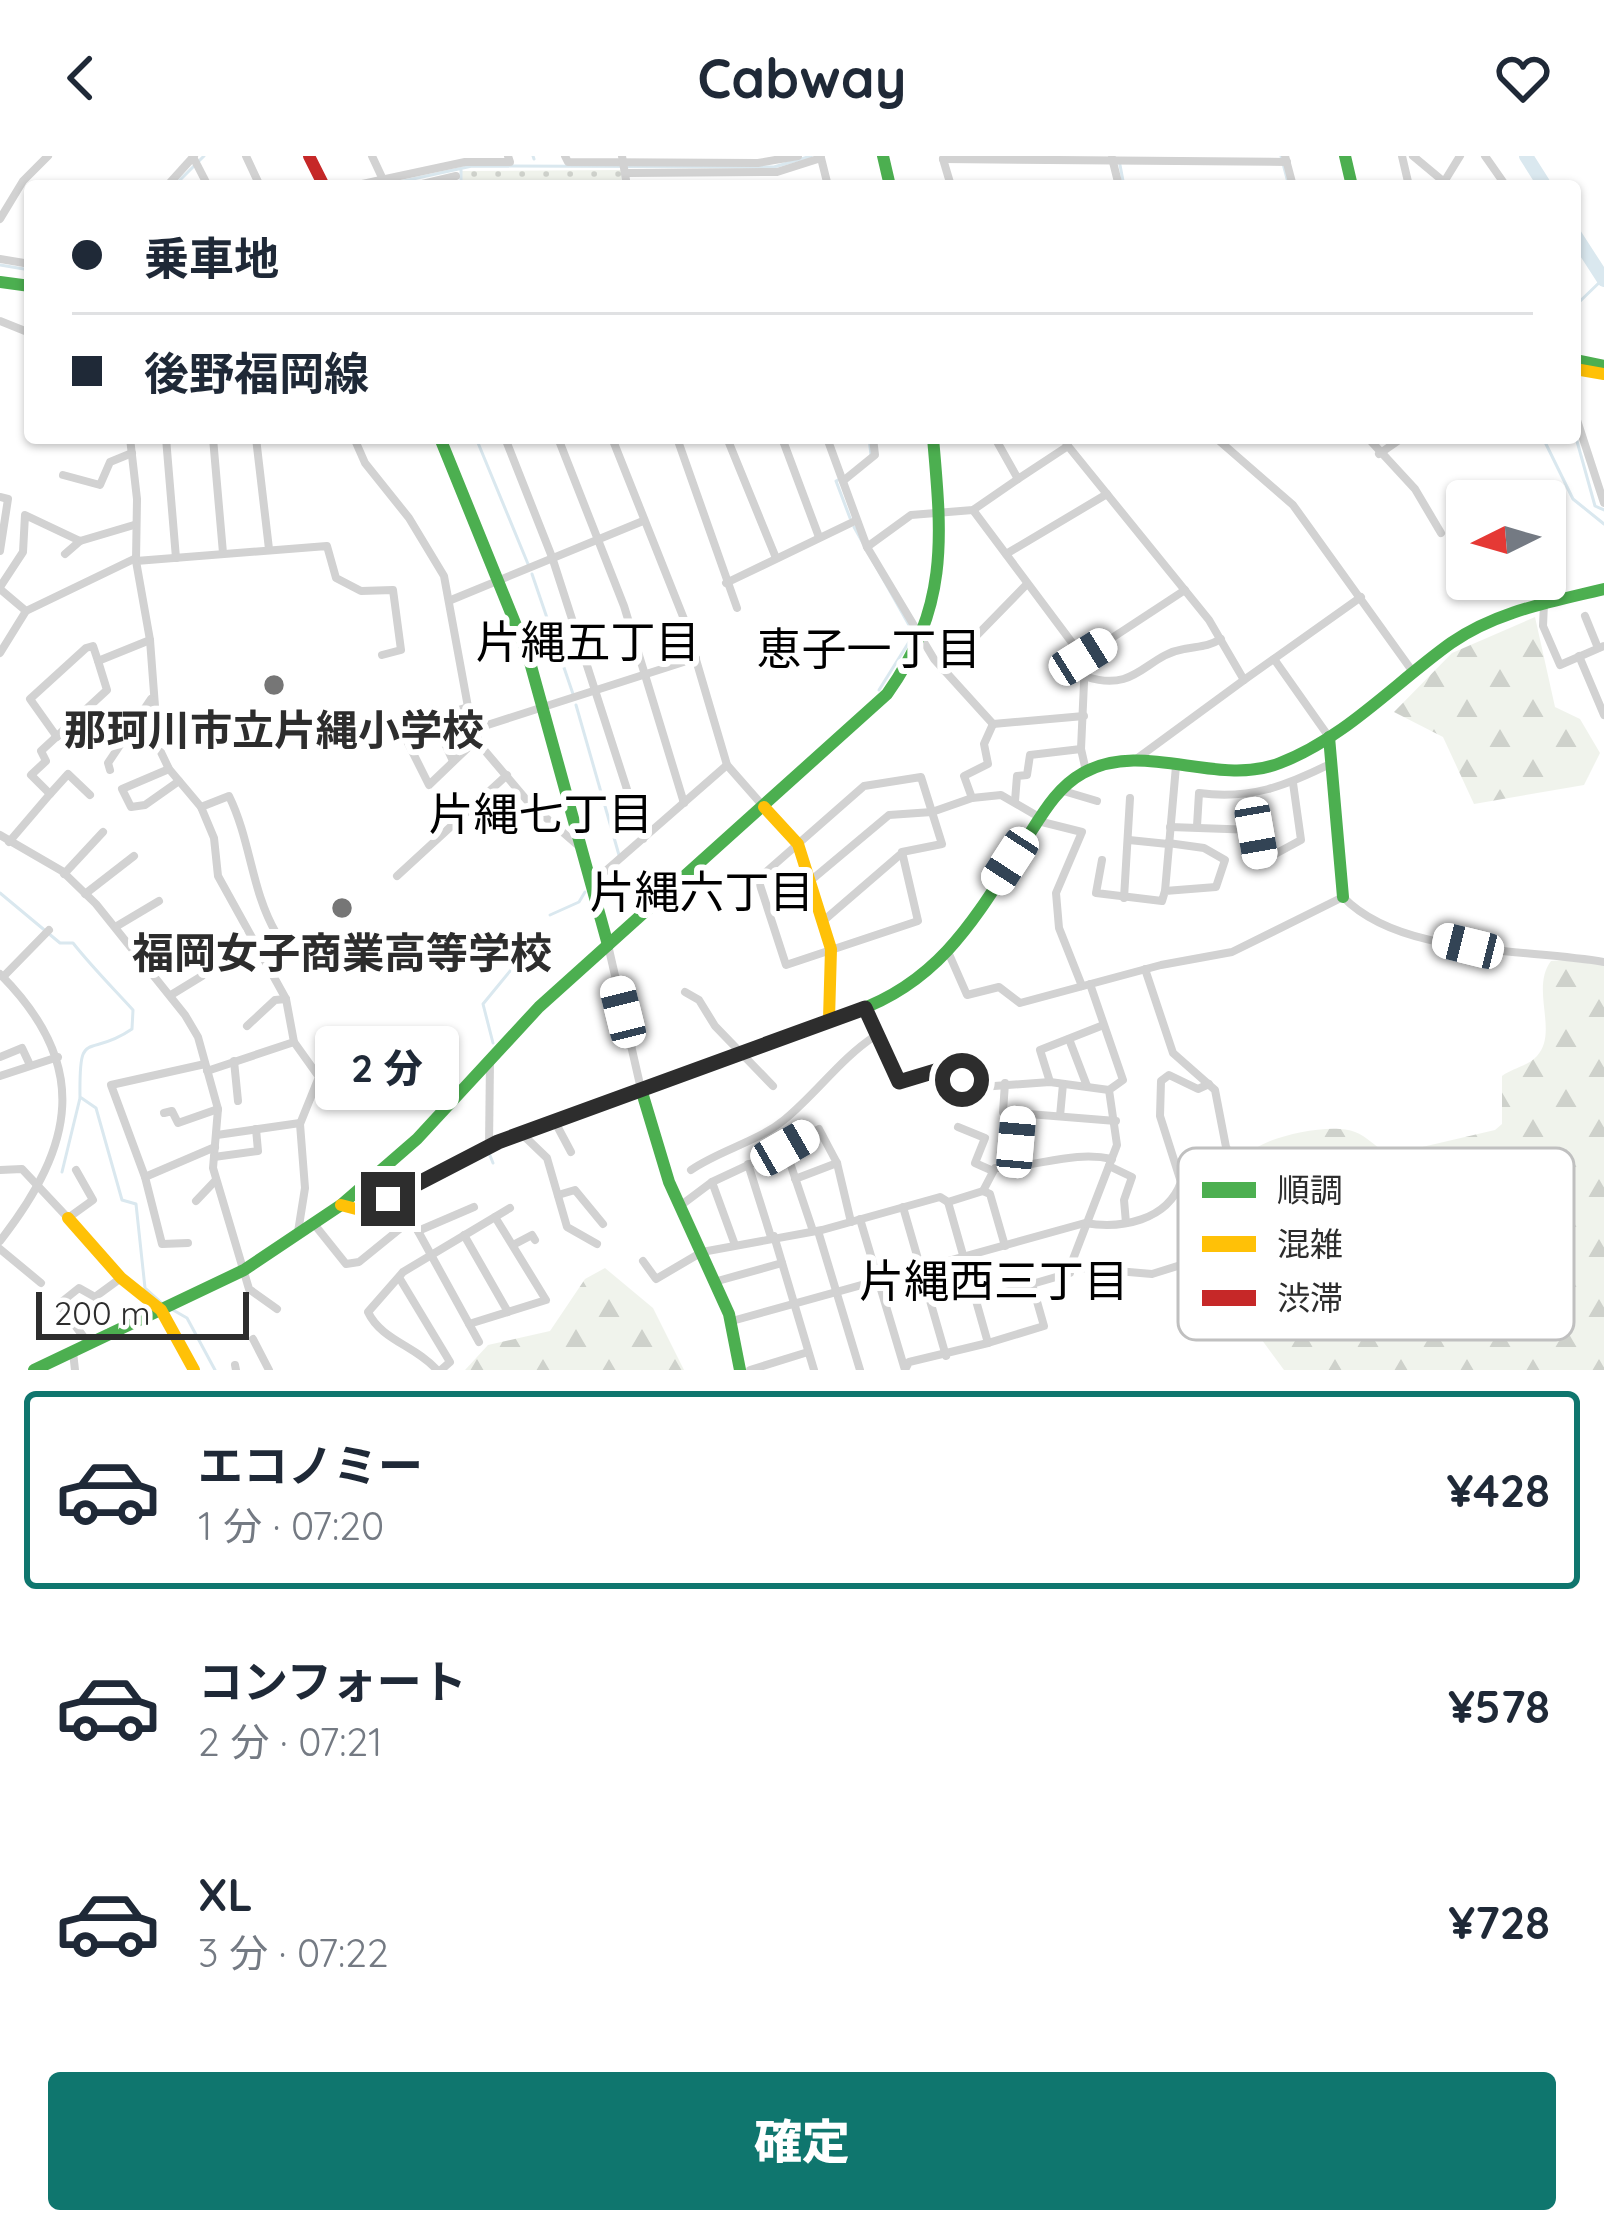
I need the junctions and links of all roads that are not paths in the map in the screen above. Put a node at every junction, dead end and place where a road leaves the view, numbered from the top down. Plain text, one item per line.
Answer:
1 (48, 156) edge
2 (508, 156) edge
3 (565, 156) edge
4 (798, 156) edge
5 (1413, 156) edge
6 (194, 157) edge
7 (821, 157) edge
8 (943, 158) edge
9 (1112, 158) edge
10 (1161, 158) edge
11 (679, 159) edge
12 (771, 159) edge
13 (1223, 159) edge
14 (1286, 159) edge
15 (455, 164) junction
16 (624, 164) edge
17 (173, 180) edge
18 (396, 180) edge
19 (456, 180) edge
20 (1442, 180) edge
21 (0, 219) edge
22 (1581, 433) edge
23 (131, 444) edge
24 (166, 444) edge
25 (214, 444) edge
26 (257, 444) edge
27 (356, 444) edge
28 (442, 444) edge
29 (507, 444) edge
30 (560, 444) edge
31 (614, 444) edge
32 (679, 444) edge
33 (730, 444) edge
34 (784, 444) edge
35 (829, 444) edge
36 (874, 444) edge
37 (934, 444) edge
38 (998, 444) edge
39 (1063, 444) edge
40 (1068, 444) edge
41 (1224, 444) edge
42 (1372, 444) edge
43 (1393, 444) edge
44 (132, 453) junction
45 (1378, 454) junction
46 (1604, 464) edge
47 (1592, 467) junction
48 (63, 475) dead end
49 (1018, 479) junction
50 (843, 482) junction
51 (1106, 494) junction
52 (0, 497) edge
53 (1604, 503) edge
54 (974, 510) junction
55 (940, 513) junction
56 (643, 521) junction
57 (855, 521) junction
58 (134, 525) junction
59 (1441, 533) dead end
60 (820, 537) junction
61 (598, 539) junction
62 (80, 541) junction
63 (867, 547) junction
64 (269, 549) junction
65 (0, 551) edge
66 (65, 554) dead end
67 (223, 554) junction
68 (1006, 554) junction
69 (552, 557) junction
70 (176, 558) junction
71 (776, 558) junction
72 (136, 560) junction
73 (497, 581) junction
74 (726, 583) junction
75 (1028, 584) junction
76 (0, 588) edge
77 (1604, 589) edge
78 (1185, 590) junction
79 (1360, 597) junction
80 (451, 600) junction
81 (1549, 602) junction
82 (737, 608) dead end
83 (26, 611) junction
84 (1586, 616) dead end
85 (1220, 639) junction
86 (150, 640) junction
87 (922, 640) junction
88 (1601, 647) edge
89 (0, 653) edge
90 (382, 655) dead end
91 (1579, 656) junction
92 (1083, 657) junction
93 (696, 658) junction
94 (1274, 659) junction
95 (98, 661) junction
96 (943, 670) junction
97 (1413, 672) junction
98 (645, 675) junction
99 (1087, 677) junction
100 (1244, 680) junction
101 (598, 692) junction
102 (152, 697) junction
103 (468, 707) junction
104 (543, 710) junction
105 (1604, 715) edge
106 (1084, 716) junction
107 (433, 717) junction
108 (993, 724) junction
109 (476, 734) junction
110 (57, 737) junction
111 (1329, 737) junction
112 (1081, 749) junction
113 (1135, 760) junction
114 (453, 761) junction
115 (1333, 763) junction
116 (727, 765) junction
117 (1176, 766) junction
118 (169, 769) junction
119 (110, 770) dead end
120 (1086, 771) junction
121 (507, 776) junction
122 (178, 781) junction
123 (1293, 783) junction
124 (1060, 790) junction
125 (50, 794) junction
126 (90, 795) dead end
127 (972, 798) junction
128 (1130, 798) dead end
129 (1015, 801) junction
130 (1097, 801) dead end
131 (684, 803) junction
132 (764, 806) junction
133 (201, 807) junction
134 (932, 812) junction
135 (1038, 819) junction
136 (1170, 826) junction
137 (1197, 826) junction
138 (103, 832) dead end
139 (0, 835) edge
140 (644, 839) junction
141 (1129, 839) junction
142 (9, 842) junction
143 (1168, 843) junction
144 (798, 844) junction
145 (584, 849) junction
146 (902, 853) junction
147 (134, 856) dead end
148 (1102, 860) dead end
149 (64, 874) junction
150 (397, 876) dead end
151 (592, 882) junction
152 (809, 882) junction
153 (1165, 891) junction
154 (85, 894) junction
155 (1343, 897) junction
156 (1124, 898) junction
157 (159, 901) dead end
158 (822, 922) junction
159 (117, 926) junction
160 (49, 930) dead end
161 (276, 933) dead end
162 (178, 934) dead end
163 (608, 945) junction
164 (831, 949) junction
165 (949, 954) junction
166 (1604, 962) edge
167 (1145, 970) junction
168 (153, 971) junction
169 (2, 975) edge
170 (202, 976) dead end
171 (1086, 985) junction
172 (685, 992) dead end
173 (171, 995) junction
174 (286, 999) junction
175 (865, 1008) junction
176 (830, 1019) junction
177 (247, 1026) dead end
178 (1101, 1027) junction
179 (875, 1036) junction
180 (1069, 1039) junction
181 (294, 1042) junction
182 (738, 1051) junction
183 (0, 1058) edge
184 (58, 1058) junction
185 (490, 1060) junction
186 (234, 1061) junction
187 (30, 1065) junction
188 (206, 1067) junction
189 (0, 1076) edge
190 (1050, 1082) junction
191 (1006, 1083) junction
192 (1063, 1084) junction
193 (1209, 1084) junction
194 (773, 1086) dead end
195 (1087, 1086) junction
196 (641, 1089) junction
197 (1109, 1090) junction
198 (238, 1101) dead end
199 (218, 1109) junction
200 (164, 1113) dead end
201 (1019, 1113) junction
202 (1060, 1116) junction
203 (554, 1121) junction
204 (1116, 1121) junction
205 (300, 1123) junction
206 (958, 1127) dead end
207 (256, 1130) junction
208 (522, 1134) junction
209 (217, 1135) junction
210 (1016, 1142) dead end
211 (489, 1146) junction
212 (785, 1148) junction
213 (1227, 1148) edge
214 (215, 1152) junction
215 (571, 1152) dead end
216 (837, 1162) junction
217 (1111, 1162) junction
218 (748, 1164) junction
219 (0, 1170) edge
220 (76, 1170) dead end
221 (691, 1170) dead end
222 (992, 1171) junction
223 (1178, 1173) edge
224 (145, 1177) junction
225 (216, 1179) junction
226 (796, 1179) junction
227 (712, 1182) junction
228 (41, 1184) junction
229 (1178, 1186) edge
230 (983, 1191) junction
231 (398, 1193) junction
232 (558, 1195) junction
233 (196, 1201) dead end
234 (948, 1202) junction
235 (341, 1204) junction
236 (680, 1206) junction
237 (474, 1207) dead end
238 (903, 1207) junction
239 (510, 1208) dead end
240 (495, 1216) junction
241 (68, 1218) junction
242 (412, 1219) junction
243 (856, 1221) junction
244 (1085, 1222) junction
245 (1126, 1223) junction
246 (314, 1224) junction
247 (602, 1224) dead end
248 (4, 1227) edge
249 (418, 1231) junction
250 (816, 1231) junction
251 (463, 1234) junction
252 (532, 1235) dead end
253 (773, 1236) junction
254 (295, 1239) junction
255 (188, 1243) dead end
256 (597, 1244) dead end
257 (0, 1245) edge
258 (513, 1245) junction
259 (735, 1245) junction
260 (1005, 1246) junction
261 (431, 1252) junction
262 (698, 1253) junction
263 (963, 1258) junction
264 (643, 1261) dead end
265 (782, 1263) junction
266 (1178, 1266) edge
267 (1070, 1267) junction
268 (244, 1270) junction
269 (922, 1271) junction
270 (121, 1278) junction
271 (400, 1279) junction
272 (713, 1282) junction
273 (41, 1283) dead end
274 (879, 1283) junction
275 (1033, 1285) junction
276 (837, 1294) junction
277 (976, 1301) junction
278 (794, 1305) junction
279 (277, 1309) dead end
280 (161, 1310) junction
281 (508, 1312) junction
282 (732, 1321) junction
283 (469, 1324) junction
284 (253, 1339) dead end
285 (478, 1342) dead end
286 (988, 1343) junction
287 (89, 1344) junction
288 (73, 1352) junction
289 (808, 1352) junction
290 (946, 1356) junction
291 (34, 1370) edge
292 (75, 1370) edge
293 (194, 1370) edge
294 (269, 1370) edge
295 (439, 1370) edge
296 (740, 1370) edge
297 (750, 1370) edge
298 (814, 1370) edge
299 (860, 1370) edge

1 - 21 street
2 - 15 street
3 - 16 street
4 - 12 street
5 - 20 street
6 - 17 street
7 - 16 street
8 - 9 street
9 - 10 street
10 - 13 street
11 - 12 street
11 - 16 street
13 - 14 street
15 - 18 street
15 - 19 street
22 - 47 street
23 - 44 street
24 - 70 street
25 - 67 street
26 - 64 street
27 - 80 street
28 - 73 main road
29 - 69 street
30 - 61 street
31 - 56 street
32 - 74 street
33 - 71 street
34 - 60 street
35 - 50 street
36 - 50 street
37 - 55 main road
38 - 49 street
39 - 49 street
40 - 51 street
41 - 79 street
42 - 45 street
43 - 45 street
44 - 48 street
44 - 58 street
45 - 59 street
46 - 47 street
47 - 53 street
49 - 54 street
50 - 57 street
51 - 68 street
51 - 78 street
52 - 65 street
54 - 55 street
54 - 68 street
55 - 63 street
55 - 87 main road
56 - 61 street
56 - 93 street
57 - 60 street
57 - 63 street
58 - 62 street
58 - 72 street
60 - 71 street
61 - 69 street
61 - 98 street
62 - 66 street
62 - 76 street
63 - 87 street
64 - 67 street
64 - 90 street
67 - 70 street
68 - 75 street
69 - 73 street
69 - 101 street
70 - 72 street
71 - 74 street
72 - 83 street
72 - 86 street
73 - 80 street
73 - 104 main road
74 - 82 street
75 - 92 street
75 - 96 street
76 - 83 street
77 - 81 main road
78 - 85 street
78 - 92 street
79 - 94 street
79 - 97 street
80 - 103 street
81 - 91 street
81 - 97 main road
83 - 89 street
84 - 88 street
85 - 99 street
85 - 100 street
86 - 95 street
86 - 102 street
87 - 96 street
87 - 132 main road
88 - 91 street
91 - 105 street
92 - 99 street
93 - 98 street
93 - 116 street
94 - 100 street
94 - 111 street
95 - 110 street
95 - 110 street
96 - 108 street
97 - 111 main road
98 - 101 street
98 - 131 street
99 - 106 street
100 - 113 street
101 - 104 street
101 - 140 street
102 - 118 street
102 - 119 street
103 - 107 street
103 - 109 street
104 - 109 street
104 - 145 main road
106 - 108 street
106 - 112 street
107 - 114 street
107 - 114 street
108 - 127 street
109 - 114 street
109 - 121 street
110 - 125 street
111 - 115 main road
111 - 117 main road
112 - 120 street
112 - 129 street
113 - 117 main road
113 - 120 main road
115 - 123 street
115 - 155 main road
116 - 131 street
116 - 132 street
117 - 136 street
118 - 122 street
118 - 122 street
120 - 124 main road
121 - 145 street
121 - 150 street
122 - 133 street
123 - 137 street
123 - 137 street
124 - 130 street
124 - 135 main road
125 - 126 street
125 - 142 street
127 - 129 street
127 - 134 street
128 - 141 street
129 - 135 street
131 - 140 street
132 - 144 main road
132 - 163 main road
133 - 161 street
133 - 174 street
134 - 144 street
134 - 146 street
134 - 152 street
135 - 165 main road
135 - 171 street
136 - 137 street
136 - 143 street
138 - 149 street
139 - 142 street
140 - 151 street
141 - 143 street
141 - 156 street
142 - 149 street
143 - 153 street
143 - 153 street
144 - 152 main road
144 - 164 street
145 - 151 main road
146 - 158 street
146 - 164 street
147 - 154 street
148 - 156 street
149 - 154 street
151 - 163 main road
152 - 158 main road
153 - 156 street
154 - 159 street
155 - 166 street
155 - 167 street
157 - 159 street
158 - 164 main road
159 - 168 street
160 - 169 street
162 - 168 street
163 - 185 main road
163 - 196 street
164 - 176 main road
165 - 171 street
165 - 175 main road
167 - 171 street
167 - 193 street
168 - 173 street
169 - 184 street
170 - 173 street
171 - 178 street
172 - 182 street
173 - 188 street
174 - 177 street
174 - 181 street
175 - 176 main road
175 - 179 street
176 - 182 main road
178 - 180 street
178 - 197 street
179 - 191 street
179 - 221 street
180 - 190 street
180 - 195 street
181 - 186 street
181 - 205 street
182 - 194 street
182 - 196 main road
183 - 187 street
184 - 187 street
184 - 228 street
185 - 211 street
185 - 235 main road
186 - 188 street
186 - 198 street
187 - 189 street
188 - 199 street
188 - 224 street
190 - 191 street
190 - 192 street
191 - 201 street
192 - 195 street
192 - 202 street
193 - 213 street
193 - 223 street
195 - 197 street
196 - 203 main road
196 - 236 main road
197 - 204 street
199 - 200 street
199 - 209 street
201 - 202 street
201 - 210 street
202 - 204 street
203 - 208 main road
203 - 215 street
204 - 217 street
205 - 207 street
205 - 254 street
206 - 222 street
207 - 209 street
207 - 214 street
208 - 211 main road
208 - 232 street
209 - 214 street
211 - 231 main road
212 - 216 street
212 - 218 street
212 - 226 street
214 - 224 street
214 - 225 street
216 - 226 street
216 - 243 street
217 - 222 street
217 - 244 street
217 - 245 street
218 - 227 street
218 - 253 street
219 - 228 street
220 - 241 street
222 - 230 street
224 - 255 street
225 - 233 street
225 - 268 street
226 - 250 street
227 - 236 street
227 - 259 street
228 - 241 street
228 - 248 street
229 - 245 street
230 - 234 street
230 - 260 street
231 - 235 main road
231 - 242 street
232 - 247 street
232 - 256 street
234 - 238 street
234 - 263 street
235 - 246 main road
236 - 262 main road
237 - 249 street
238 - 243 street
238 - 269 street
239 - 240 street
240 - 251 street
240 - 258 street
241 - 270 main road
242 - 246 street
242 - 249 street
243 - 250 street
243 - 274 street
244 - 245 street
244 - 260 street
244 - 267 street
246 - 254 main road
248 - 257 street
249 - 261 street
250 - 253 street
250 - 276 street
251 - 261 street
251 - 281 street
252 - 258 street
253 - 259 street
253 - 265 street
254 - 268 main road
257 - 273 street
258 - 281 street
259 - 262 street
260 - 263 street
261 - 271 street
261 - 283 street
262 - 264 street
262 - 272 main road
263 - 269 street
263 - 277 street
265 - 272 street
265 - 278 street
266 - 267 street
267 - 275 street
268 - 279 street
268 - 280 main road
269 - 274 street
269 - 290 street
270 - 280 main road
270 - 287 street
271 - 295 street
271 - 295 street
272 - 282 main road
274 - 276 street
274 - 290 street
275 - 277 street
275 - 286 street
276 - 278 street
276 - 299 street
277 - 286 street
278 - 282 street
278 - 289 street
280 - 287 main road
280 - 293 main road
281 - 283 street
282 - 296 main road
283 - 285 street
284 - 294 street
286 - 290 street
287 - 288 main road
288 - 291 main road
288 - 292 street
289 - 297 street
289 - 298 street

